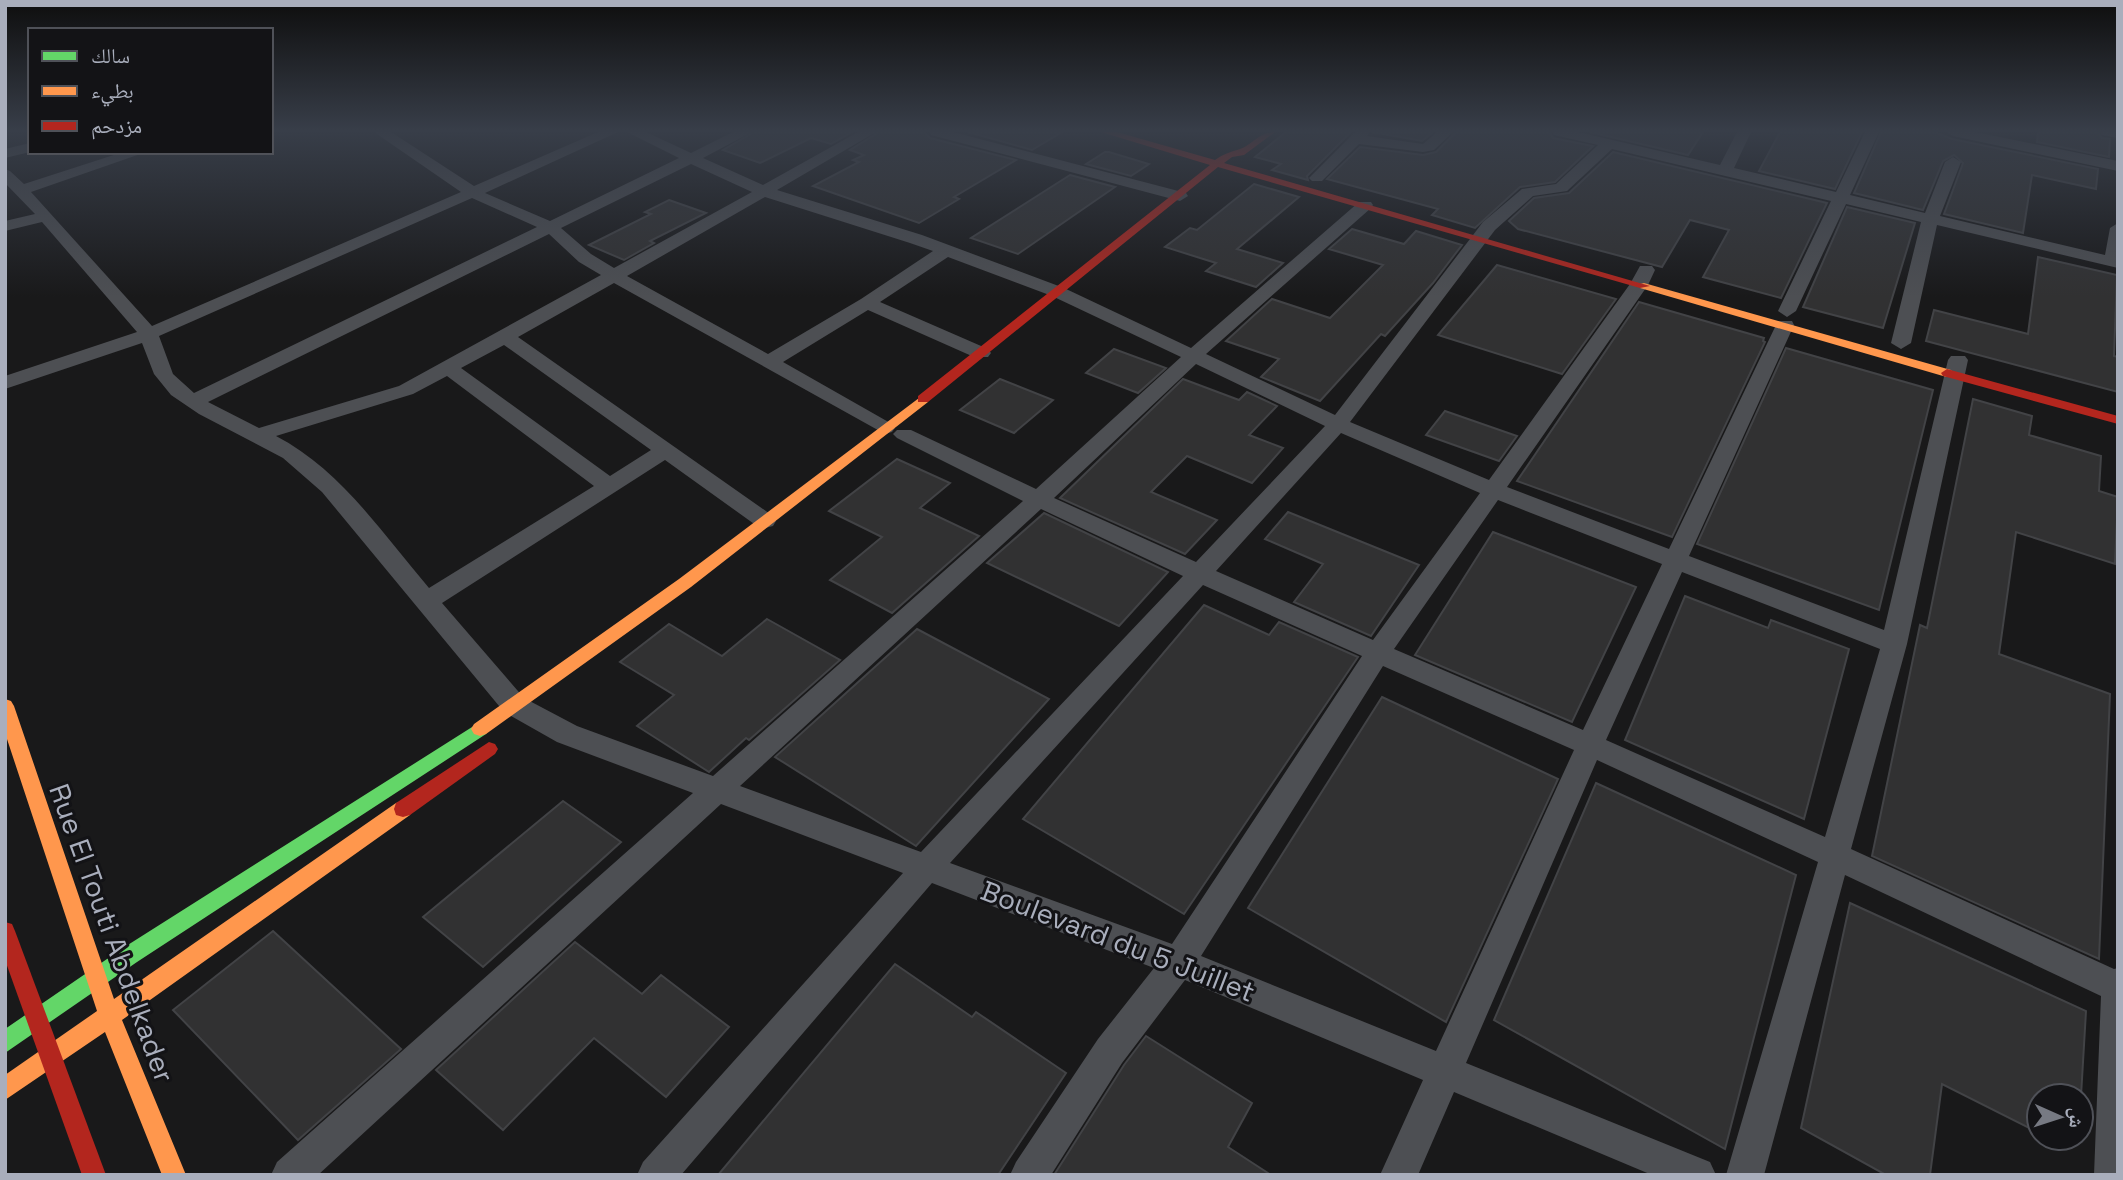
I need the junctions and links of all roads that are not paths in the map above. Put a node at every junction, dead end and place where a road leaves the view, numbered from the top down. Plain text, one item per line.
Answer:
1 (18, 187) edge
2 (30, 187) edge
3 (464, 187) edge
4 (486, 187) edge
5 (629, 187) edge
6 (754, 187) edge
7 (770, 187) edge
8 (1123, 187) edge
9 (1201, 187) edge
10 (1313, 187) edge
11 (1345, 187) edge
12 (1562, 187) edge
13 (1791, 187) edge
14 (1846, 187) edge
15 (1943, 187) edge
16 (21, 190) junction
17 (763, 191) junction
18 (473, 193) junction
19 (1840, 199) junction
20 (1181, 204) junction
21 (1365, 205) junction
22 (46, 216) junction
23 (1930, 220) junction
24 (5, 226) edge
25 (549, 226) junction
26 (2118, 228) edge
27 (1485, 232) junction
28 (946, 250) junction
29 (2115, 262) edge
30 (613, 275) junction
31 (1643, 278) junction
32 (1072, 298) junction
33 (867, 303) junction
34 (1786, 318) junction
35 (149, 334) junction
36 (505, 337) junction
37 (1901, 343) junction
38 (981, 353) junction
39 (1194, 356) junction
40 (768, 363) junction
41 (447, 367) junction
42 (1957, 368) junction
43 (5, 383) edge
44 (968, 384) dead end
45 (194, 401) junction
46 (2118, 404) edge
47 (2118, 420) edge
48 (1338, 424) junction
49 (894, 431) junction
50 (257, 435) junction
51 (665, 451) junction
52 (840, 484) dead end
53 (609, 486) junction
54 (1493, 490) junction
55 (1037, 501) junction
56 (767, 530) junction
57 (1676, 562) junction
58 (1201, 573) junction
59 (426, 601) junction
60 (654, 625) dead end
61 (1894, 644) junction
62 (1377, 654) junction
63 (5, 706) edge
64 (531, 713) junction
65 (501, 741) dead end
66 (1590, 745) junction
67 (716, 791) junction
68 (1835, 857) junction
69 (926, 868) junction
70 (5, 931) edge
71 (1178, 962) junction
72 (96, 977) junction
73 (2118, 986) edge
74 (109, 1015) junction
75 (36, 1019) junction
76 (5, 1042) edge
77 (49, 1056) junction
78 (1447, 1070) junction
79 (5, 1089) edge
80 (94, 1175) edge
81 (174, 1175) edge
82 (290, 1175) edge
83 (656, 1175) edge
84 (1029, 1175) edge
85 (1399, 1175) edge
86 (1696, 1175) edge
87 (1745, 1175) edge
88 (2113, 1175) edge

1 - 16 street
2 - 16 street
3 - 18 street
4 - 18 street
5 - 25 street
6 - 17 street
7 - 17 street
8 - 20 street
9 - 20 street
10 - 21 street
11 - 27 street
12 - 27 street
13 - 19 street
14 - 19 street
15 - 23 street
16 - 22 street
17 - 28 street
17 - 30 street
18 - 25 street
18 - 35 street
19 - 23 street
19 - 34 street
20 - 32 street
21 - 27 street
21 - 39 street
22 - 24 street
22 - 35 street
23 - 29 street
23 - 37 street
25 - 30 street
25 - 45 street
26 - 29 street
27 - 31 street
27 - 48 street
28 - 32 street
28 - 33 street
30 - 36 street
30 - 40 street
31 - 34 street
31 - 54 street
32 - 38 street
32 - 39 street
33 - 38 street
33 - 40 street
34 - 37 street
34 - 42 street
34 - 57 street
35 - 43 street
35 - 45 street
36 - 41 street
36 - 51 street
37 - 42 street
38 - 49 street
39 - 48 street
39 - 55 street
40 - 49 street
41 - 50 street
41 - 53 street
42 - 46 street
42 - 47 street
42 - 61 street
44 - 49 street
45 - 50 street
48 - 54 street
48 - 58 street
49 - 52 street
49 - 55 street
49 - 56 street
50 - 59 street
51 - 53 street
51 - 56 street
53 - 59 street
54 - 57 street
54 - 62 street
55 - 58 street
55 - 67 street
56 - 60 street
56 - 64 street
57 - 61 street
57 - 66 street
58 - 62 street
58 - 69 street
59 - 64 street
61 - 68 street
62 - 66 street
62 - 71 street
63 - 72 street, Rue El Touti Abdelkader
64 - 67 street, Boulevard du 5 Juillet
64 - 72 street
65 - 74 street
66 - 68 street
66 - 78 street
67 - 69 street, Boulevard du 5 Juillet
67 - 82 street
68 - 73 street
68 - 87 street
69 - 71 street, Boulevard du 5 Juillet
69 - 83 street
70 - 75 street
71 - 78 street, Boulevard du 5 Juillet
71 - 84 street
72 - 74 street, Rue El Touti Abdelkader
72 - 75 street
73 - 88 street
74 - 77 street
74 - 81 street, Rue El Touti Abdelkader
75 - 76 street
75 - 77 street
77 - 79 street
77 - 80 street
78 - 85 street
78 - 86 street, Boulevard du 5 Juillet

